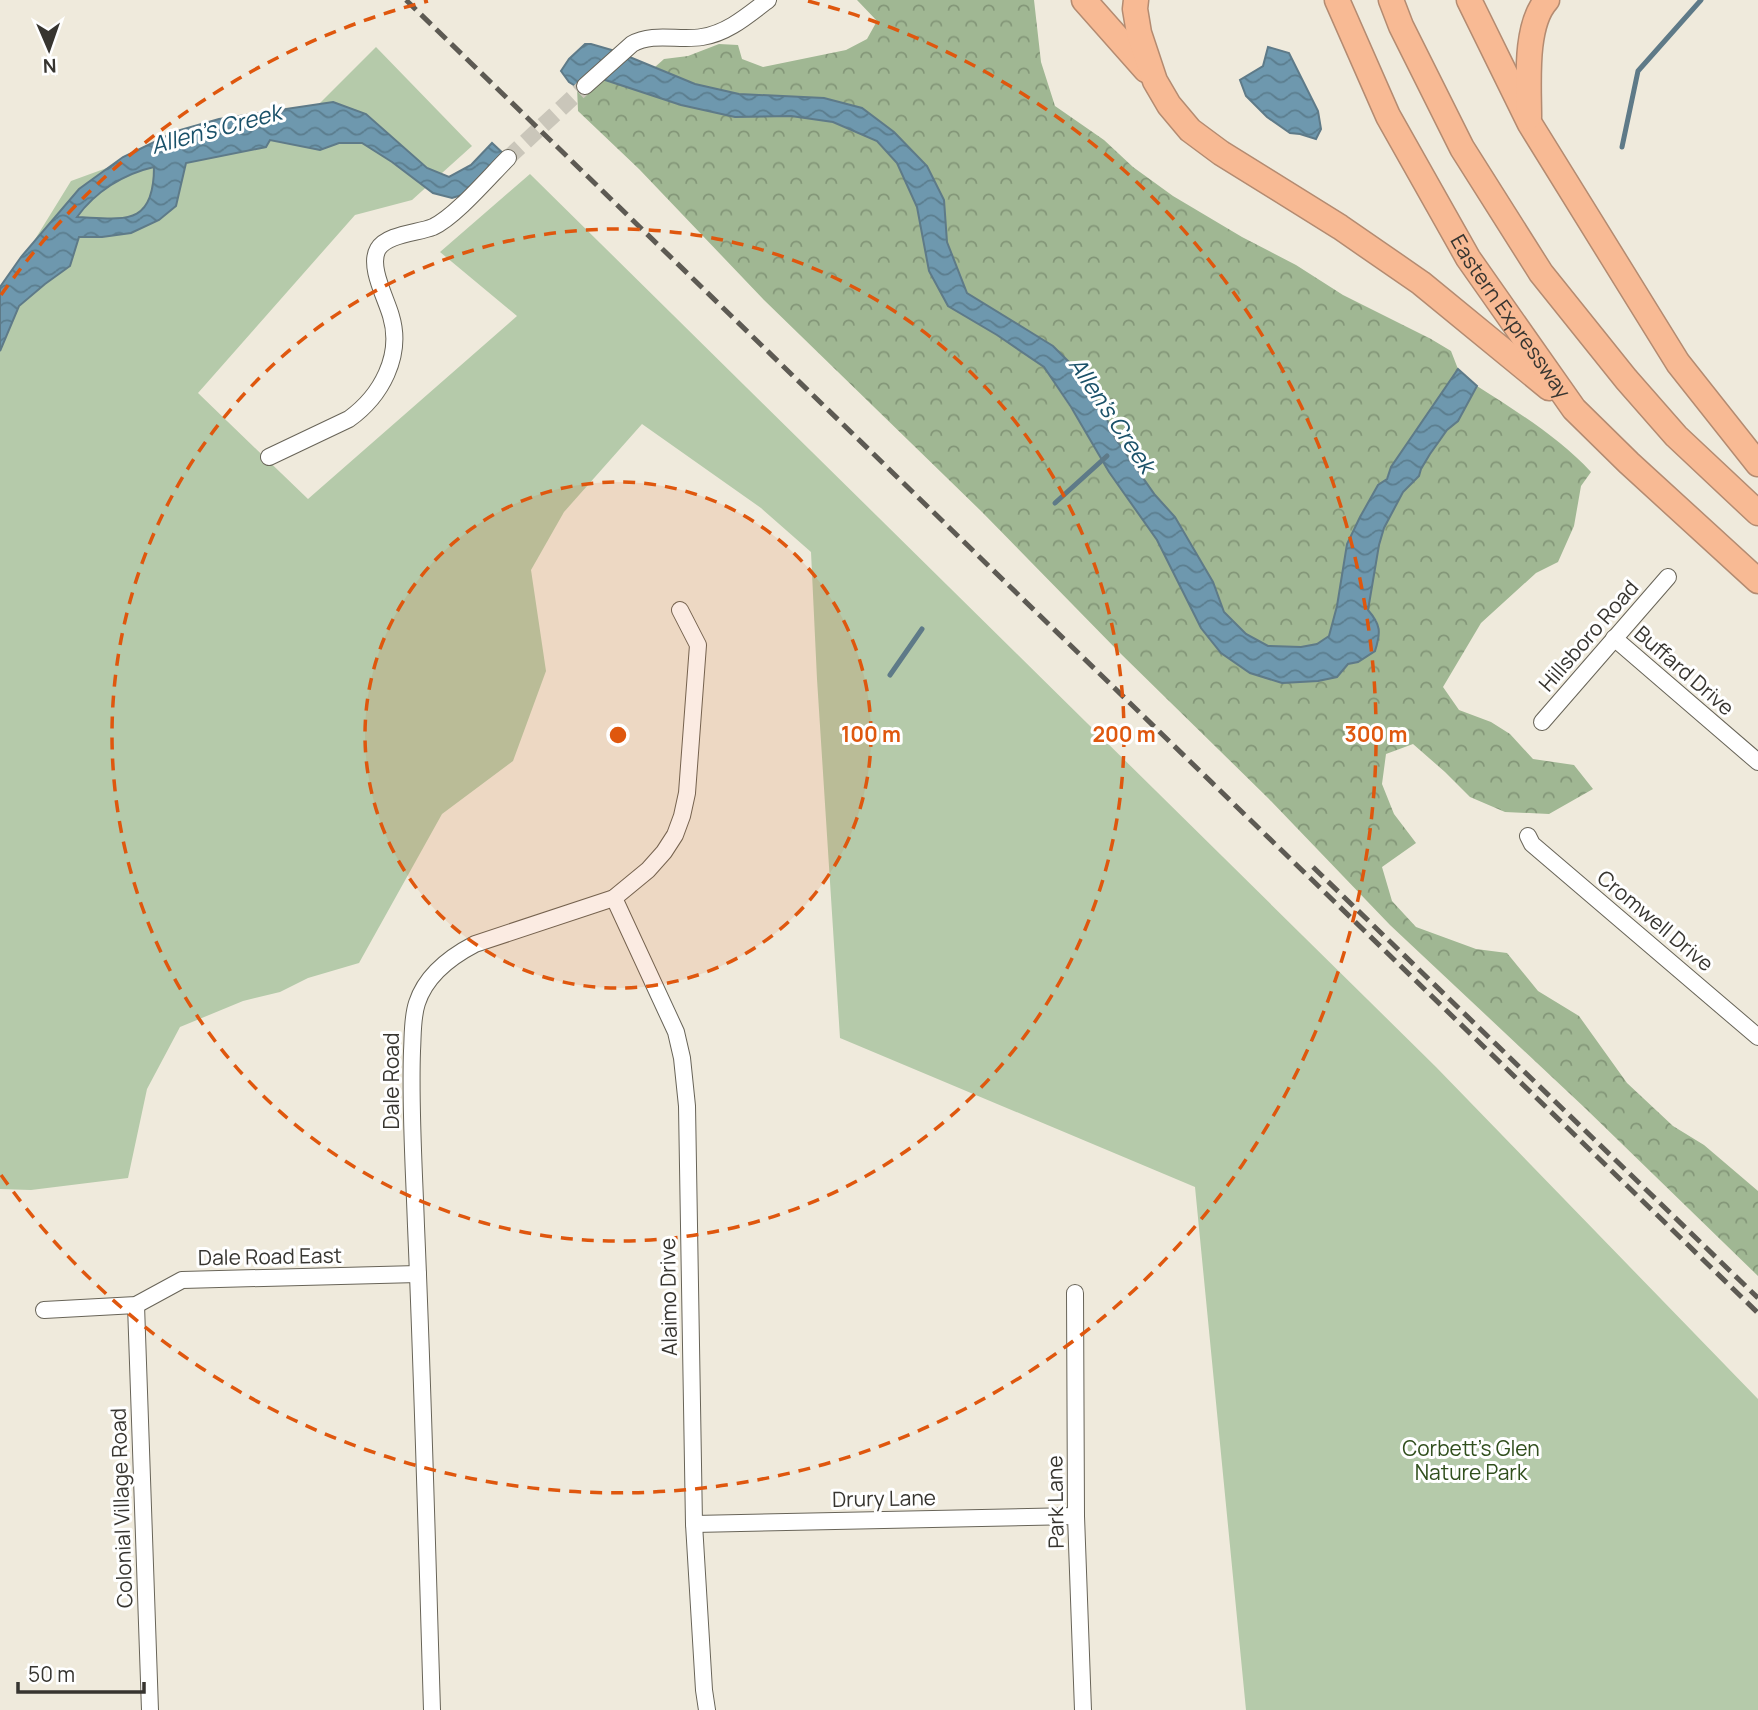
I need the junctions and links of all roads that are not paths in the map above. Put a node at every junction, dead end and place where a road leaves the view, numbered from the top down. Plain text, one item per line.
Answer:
1 (768, 0) edge
2 (1084, 0) edge
3 (1136, 0) edge
4 (1337, 0) edge
5 (1391, 0) edge
6 (1469, 0) edge
7 (1547, 0) edge
8 (1155, 81) junction
9 (589, 83) tunnel mouth
10 (1530, 124) junction
11 (508, 158) tunnel mouth
12 (1574, 408) junction
13 (269, 457) dead end
14 (1758, 464) edge
15 (1758, 513) edge
16 (1668, 578) dead end
17 (1758, 581) edge
18 (680, 610) dead end
19 (1614, 638) junction
20 (1542, 722) dead end
21 (1758, 762) edge
22 (1528, 836) dead end
23 (614, 898) junction
24 (1758, 1037) edge
25 (418, 1274) junction
26 (1075, 1293) dead end
27 (136, 1304) junction
28 (44, 1310) dead end
29 (1076, 1516) junction
30 (694, 1524) junction
31 (150, 1710) edge
32 (432, 1710) edge
33 (707, 1710) edge
34 (1083, 1710) edge

1 - 9 street
2 - 8 highway
3 - 8 highway
4 - 12 highway, Eastern Expressway
5 - 15 highway
6 - 10 highway
7 - 10 highway
8 - 12 highway
10 - 14 highway
11 - 13 street
12 - 17 highway, Eastern Expressway
16 - 19 street, Hillsboro Road
18 - 23 street, Dale Road
19 - 20 street, Hillsboro Road
19 - 21 street, Buffard Drive
22 - 24 street, Cromwell Drive
23 - 25 street, Dale Road
23 - 30 street, Alaimo Drive
25 - 27 street, Dale Road East
25 - 32 street, Dale Road
26 - 29 street, Park Lane
27 - 28 street, Dale Road East
27 - 31 street, Colonial Village Road
29 - 30 street, Drury Lane
29 - 34 street, Park Lane
30 - 33 street, Alaimo Drive

